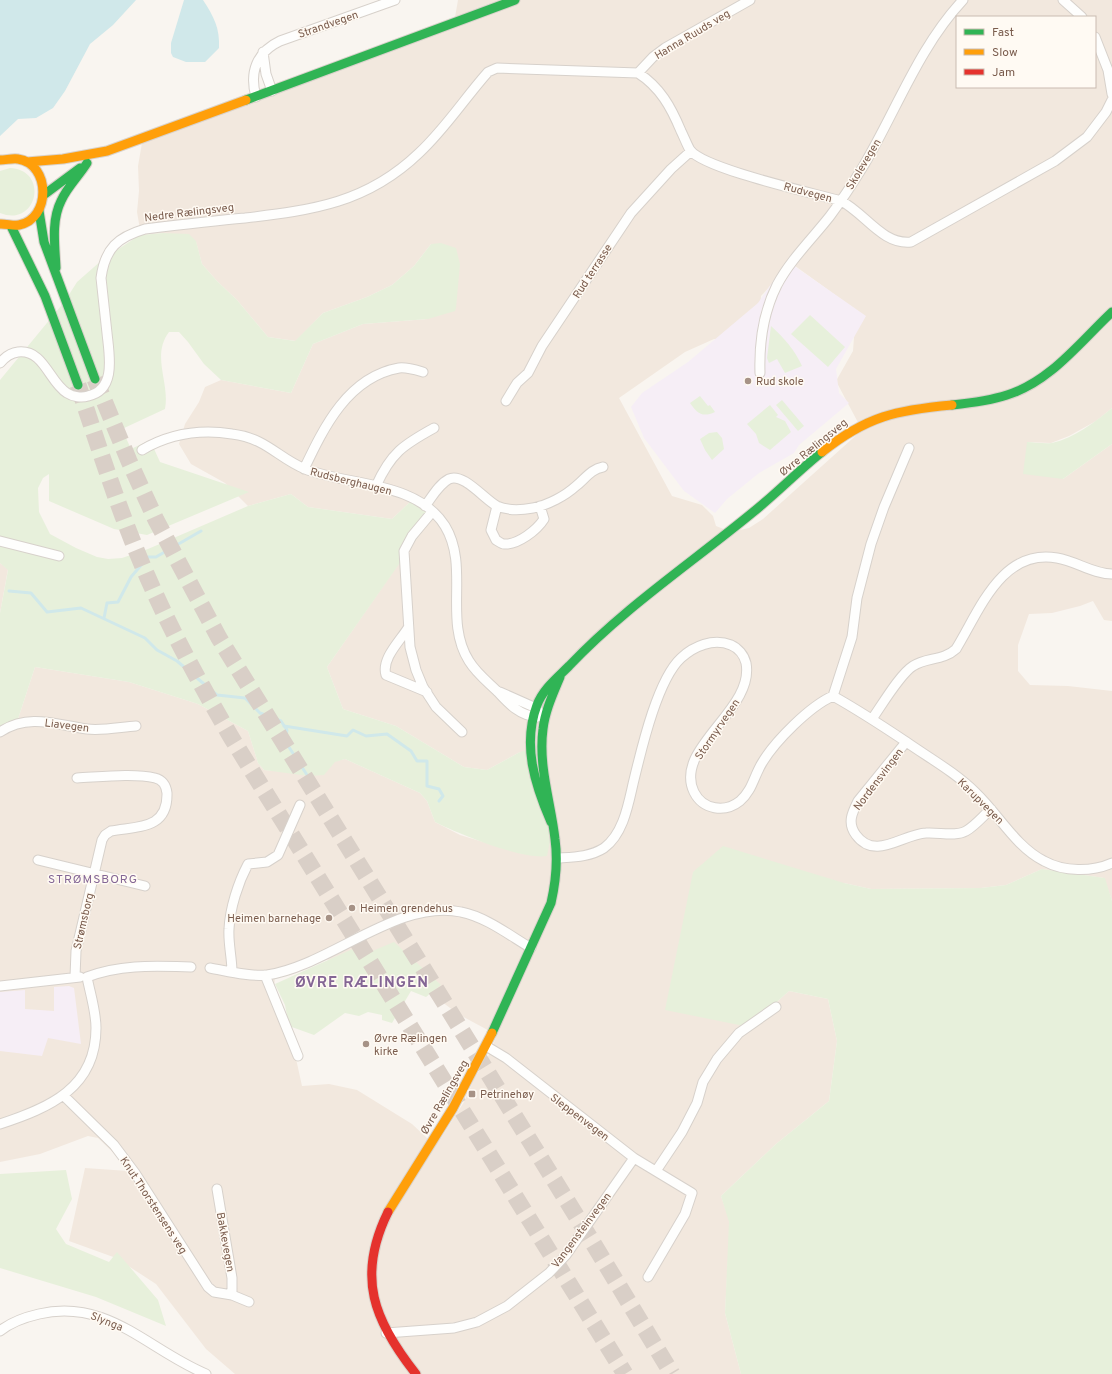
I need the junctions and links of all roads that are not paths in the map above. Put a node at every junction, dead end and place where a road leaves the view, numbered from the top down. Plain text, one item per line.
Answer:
1 (395, 0) edge
2 (515, 0) edge
3 (750, 0) edge
4 (963, 0) edge
5 (1063, 0) edge
6 (1081, 16) edge
7 (1096, 40) edge
8 (263, 52) junction
9 (638, 73) junction
10 (272, 91) junction
11 (1112, 94) edge
12 (256, 97) junction
13 (1112, 100) edge
14 (691, 151) junction
15 (107, 152) junction
16 (1, 155) edge
17 (27, 162) junction
18 (88, 163) junction
19 (45, 194) junction
20 (840, 201) junction
21 (39, 211) junction
22 (0, 224) edge
23 (11, 226) junction
24 (57, 278) junction
25 (1112, 312) edge
26 (0, 363) edge
27 (423, 372) dead end
28 (760, 373) dead end
29 (95, 380) tunnel mouth
30 (78, 385) tunnel mouth
31 (506, 400) dead end
32 (434, 428) dead end
33 (909, 448) dead end
34 (142, 450) dead end
35 (603, 467) dead end
36 (304, 468) junction
37 (376, 486) junction
38 (497, 506) junction
39 (540, 506) junction
40 (429, 509) junction
41 (0, 541) edge
42 (59, 556) dead end
43 (1112, 574) edge
44 (408, 628) junction
45 (562, 673) junction
46 (427, 692) junction
47 (833, 696) junction
48 (534, 712) junction
49 (544, 718) junction
50 (872, 719) junction
51 (136, 726) dead end
52 (0, 732) edge
53 (462, 732) dead end
54 (906, 742) junction
55 (77, 778) dead end
56 (300, 805) dead end
57 (991, 809) junction
58 (552, 822) junction
59 (558, 858) junction
60 (38, 860) dead end
61 (1112, 863) edge
62 (95, 873) junction
63 (145, 886) dead end
64 (531, 948) junction
65 (191, 967) dead end
66 (210, 968) dead end
67 (232, 972) junction
68 (265, 975) junction
69 (75, 977) junction
70 (87, 977) junction
71 (0, 986) edge
72 (776, 1007) dead end
73 (486, 1046) junction
74 (298, 1056) dead end
75 (64, 1096) junction
76 (0, 1124) edge
77 (634, 1158) junction
78 (656, 1171) junction
79 (217, 1189) dead end
80 (648, 1277) dead end
81 (232, 1295) junction
82 (249, 1302) dead end
83 (0, 1331) edge
84 (386, 1333) junction
85 (206, 1374) edge
86 (416, 1374) edge

1 - 8 street, Strandvegen
2 - 10 main road
3 - 9 street, Hanna Ruuds veg
4 - 20 street, Skolevegen
5 - 6 street
7 - 11 street
8 - 10 street
8 - 12 street
9 - 14 street
9 - 26 street, Nedre Rælingsveg
10 - 12 main road
12 - 15 main road
13 - 20 street, Rudvegen
14 - 20 street, Rudvegen
14 - 31 street, Rud terrasse
15 - 17 main road
15 - 18 main road
16 - 17 main road
17 - 19 main road
18 - 19 main road
18 - 24 main road
19 - 21 main road
20 - 28 street, Skolevegen
21 - 23 main road
21 - 24 main road
22 - 23 main road
23 - 30 main road
24 - 29 main road
25 - 45 main road, Øvre Rælingsveg
27 - 36 street
32 - 37 street
33 - 47 street
34 - 36 street, Rudsberghaugen
35 - 39 street
36 - 37 street, Rudsberghaugen
37 - 40 street, Rudsberghaugen
38 - 39 street
38 - 39 street
38 - 40 street
40 - 44 street
40 - 48 street, Rudsberghaugen
41 - 42 street
43 - 50 street
44 - 46 street
44 - 46 street
45 - 48 main road, Øvre Rælingsveg
45 - 49 main road, Øvre Rælingsveg
46 - 53 street
47 - 50 street, Karupvegen
47 - 59 street, Stormyrvegen
48 - 49 street, Rudsberghaugen
48 - 58 main road, Øvre Rælingsveg
49 - 58 main road, Øvre Rælingsveg
50 - 54 street, Karupvegen
51 - 52 street, Liavegen
54 - 57 street, Karupvegen
54 - 57 street, Nordensvingen
55 - 62 street, Strømsborg
56 - 67 street
57 - 61 street, Karupvegen
58 - 59 main road, Øvre Rælingsveg
59 - 64 main road, Øvre Rælingsveg
60 - 62 street
62 - 63 street
62 - 69 street, Strømsborg
64 - 68 street
64 - 73 main road, Øvre Rælingsveg
65 - 70 street
66 - 67 street
67 - 68 street
68 - 74 street
69 - 70 street
69 - 71 street
70 - 75 street
72 - 78 street
73 - 77 street, Sleppenvegen
73 - 84 main road, Øvre Rælingsveg
75 - 76 street
75 - 81 street, Knut Thorstensens veg
77 - 78 street, Sleppenvegen
77 - 84 street, Vangensteinvegen
78 - 80 street, Sleppenvegen
79 - 81 street, Bakkevegen
81 - 82 street, Knut Thorstensens veg
83 - 85 street, Slynga
84 - 86 main road, Øvre Rælingsveg

